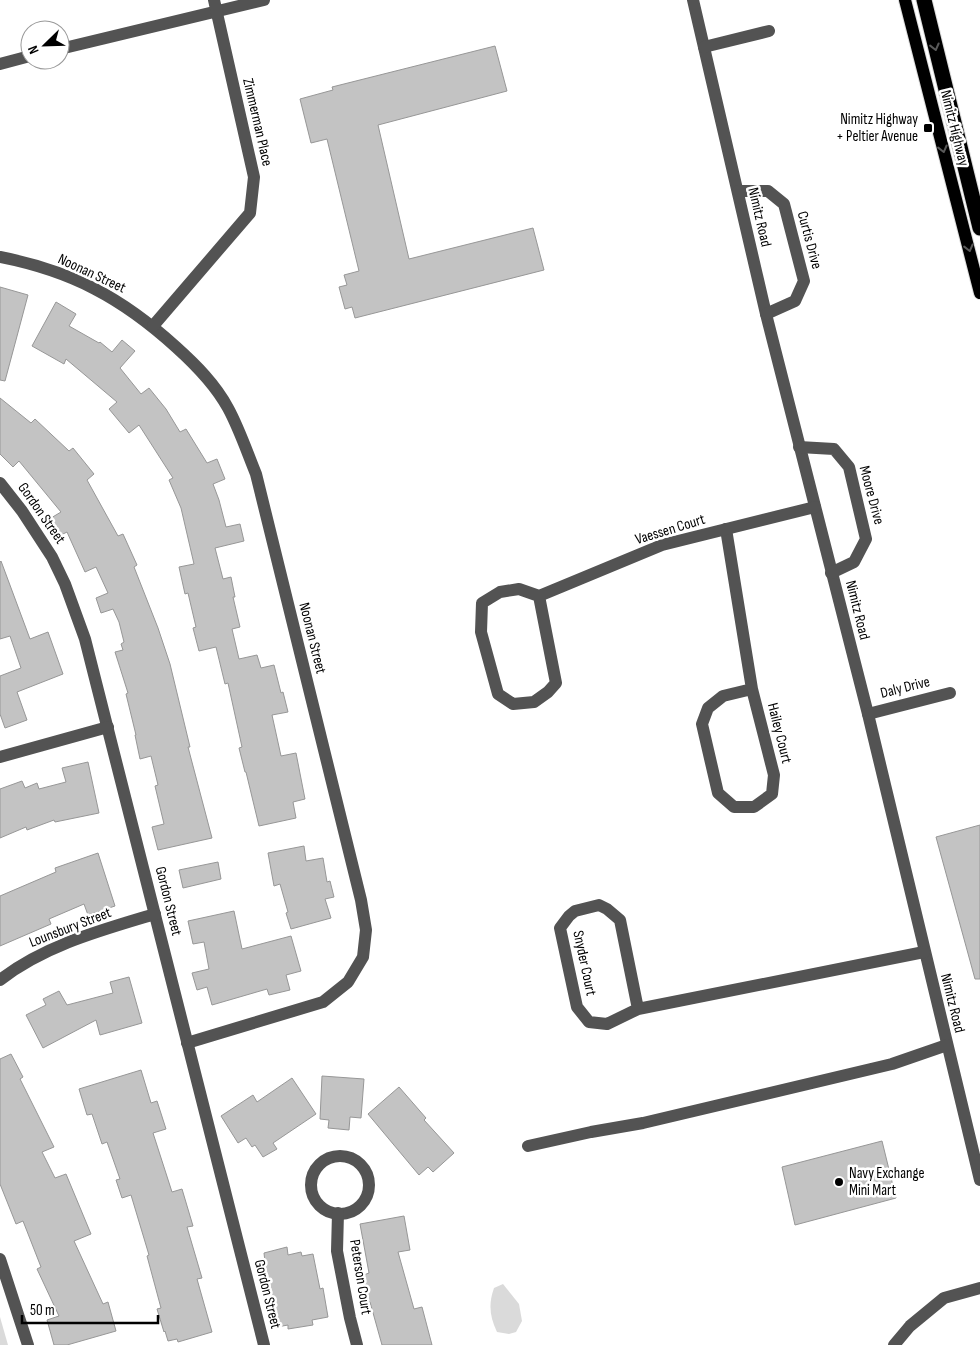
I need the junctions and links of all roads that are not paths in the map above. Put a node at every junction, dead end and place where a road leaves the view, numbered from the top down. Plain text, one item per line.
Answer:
1 (264, 0) edge
2 (693, 0) edge
3 (906, 0) edge
4 (924, 0) edge
5 (216, 6) edge
6 (770, 31) dead end
7 (70, 46) edge
8 (704, 47) junction
9 (20, 59) edge
10 (0, 64) edge
11 (738, 191) junction
12 (980, 228) edge
13 (0, 257) edge
14 (980, 293) edge
15 (766, 314) junction
16 (153, 326) junction
17 (799, 447) junction
18 (0, 483) edge
19 (815, 507) junction
20 (726, 529) junction
21 (832, 573) junction
22 (539, 596) junction
23 (752, 689) junction
24 (950, 693) dead end
25 (868, 714) junction
26 (108, 727) junction
27 (0, 757) edge
28 (155, 914) junction
29 (924, 952) junction
30 (0, 980) edge
31 (638, 1009) junction
32 (187, 1043) junction
33 (946, 1045) junction
34 (528, 1146) dead end
35 (980, 1180) edge
36 (338, 1213) junction
37 (0, 1259) edge
38 (980, 1288) edge
39 (28, 1345) edge
40 (264, 1345) edge
41 (357, 1345) edge
42 (894, 1345) edge

1 - 5 street
2 - 8 street, Nimitz Road
3 -> 14 main road, Nimitz Highway
4 -> 12 highway
5 - 7 street
5 - 16 street, Zimmerman Place
6 - 8 street
8 - 11 street, Nimitz Road
9 - 10 street
11 - 15 street, Nimitz Road
11 - 15 street, Curtis Drive
13 - 16 street, Noonan Street
15 - 17 street, Nimitz Road
16 - 32 street, Noonan Street
17 - 19 street, Nimitz Road
17 - 21 street, Moore Drive
18 - 26 street, Gordon Street
19 - 20 street, Vaessen Court
19 - 21 street, Nimitz Road
20 - 22 street, Vaessen Court
20 - 23 street, Hailey Court
21 - 25 street, Nimitz Road
22 - 22 street
23 - 23 street, Hailey Court
24 - 25 street, Daly Drive
25 - 29 street, Nimitz Road
26 - 27 street
26 - 28 street, Gordon Street
28 - 30 street, Lounsbury Street
28 - 32 street, Gordon Street
29 - 31 street, Snyder Court
29 - 33 street, Nimitz Road
31 - 31 street, Snyder Court
32 - 40 street, Gordon Street
33 - 34 street
33 - 35 street, Nimitz Road
36 - 36 street
36 - 41 street, Peterson Court
37 - 39 street
38 - 42 street

